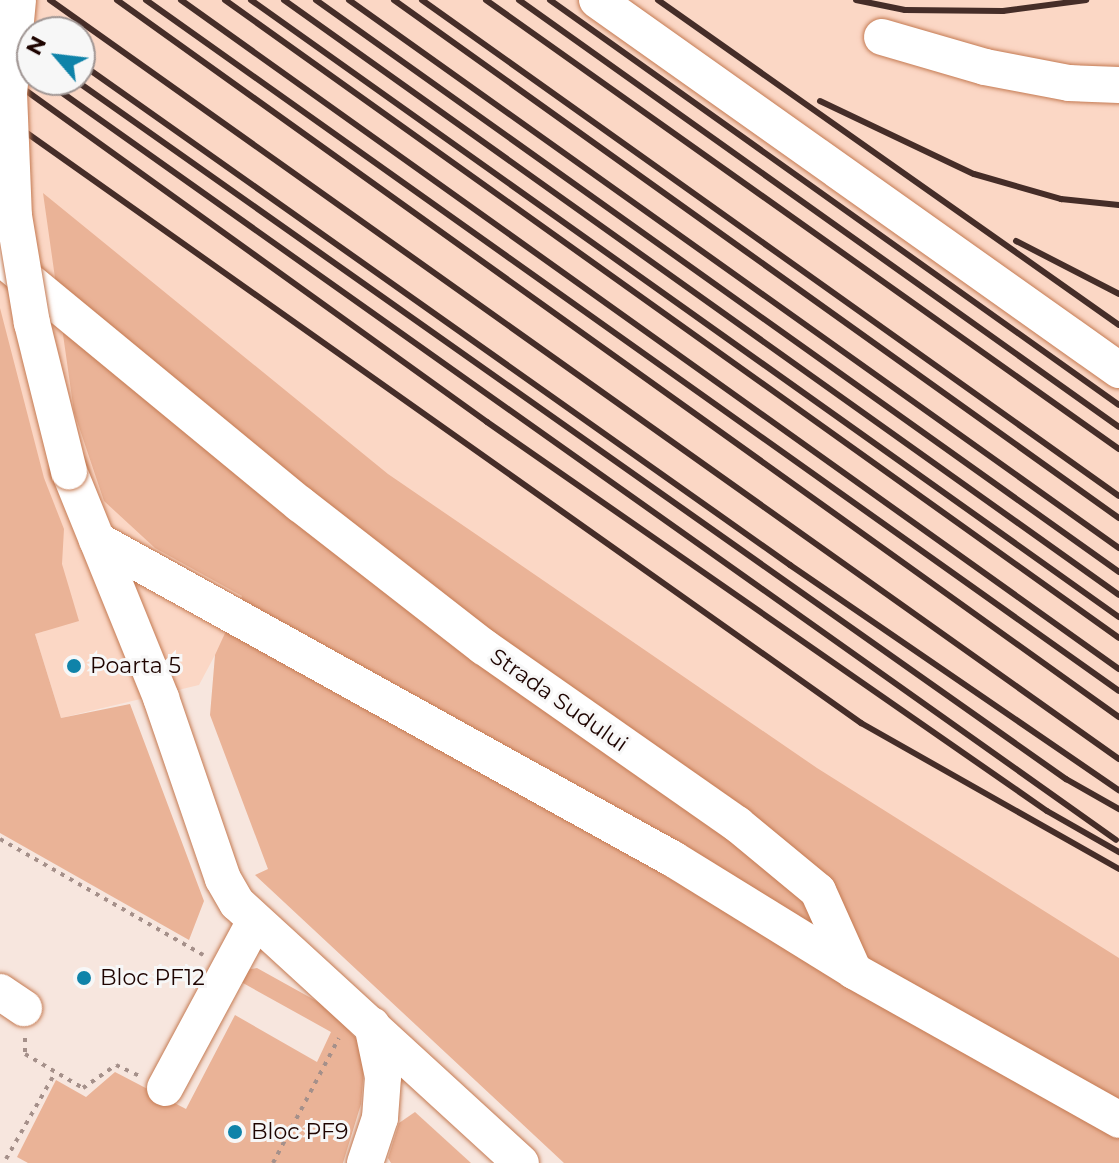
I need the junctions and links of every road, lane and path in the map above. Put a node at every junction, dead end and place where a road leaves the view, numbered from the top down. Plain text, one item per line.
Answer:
1 (18, 0) edge
2 (597, 0) edge
3 (882, 37) dead end
4 (1119, 85) edge
5 (0, 257) edge
6 (1119, 370) edge
7 (97, 540) junction
8 (0, 839) edge
9 (254, 923) junction
10 (229, 970) junction
11 (854, 971) junction
12 (12, 1000) edge
13 (357, 1030) junction
14 (55, 1073) junction
15 (165, 1088) joint
16 (1119, 1120) edge
17 (6, 1159) dead end
18 (273, 1163) edge
19 (365, 1163) edge
20 (521, 1163) edge

1 - 7 street, bridge
2 - 6 street
3 - 4 street
5 - 11 street, Strada Sudului
7 - 9 street
7 - 11 street
8 - 10 path
9 - 10 street
9 - 13 street
10 - 15 street
11 - 16 street
12 - 14 path
13 - 18 path
13 - 19 street
13 - 20 street
14 - 15 path
14 - 17 path

